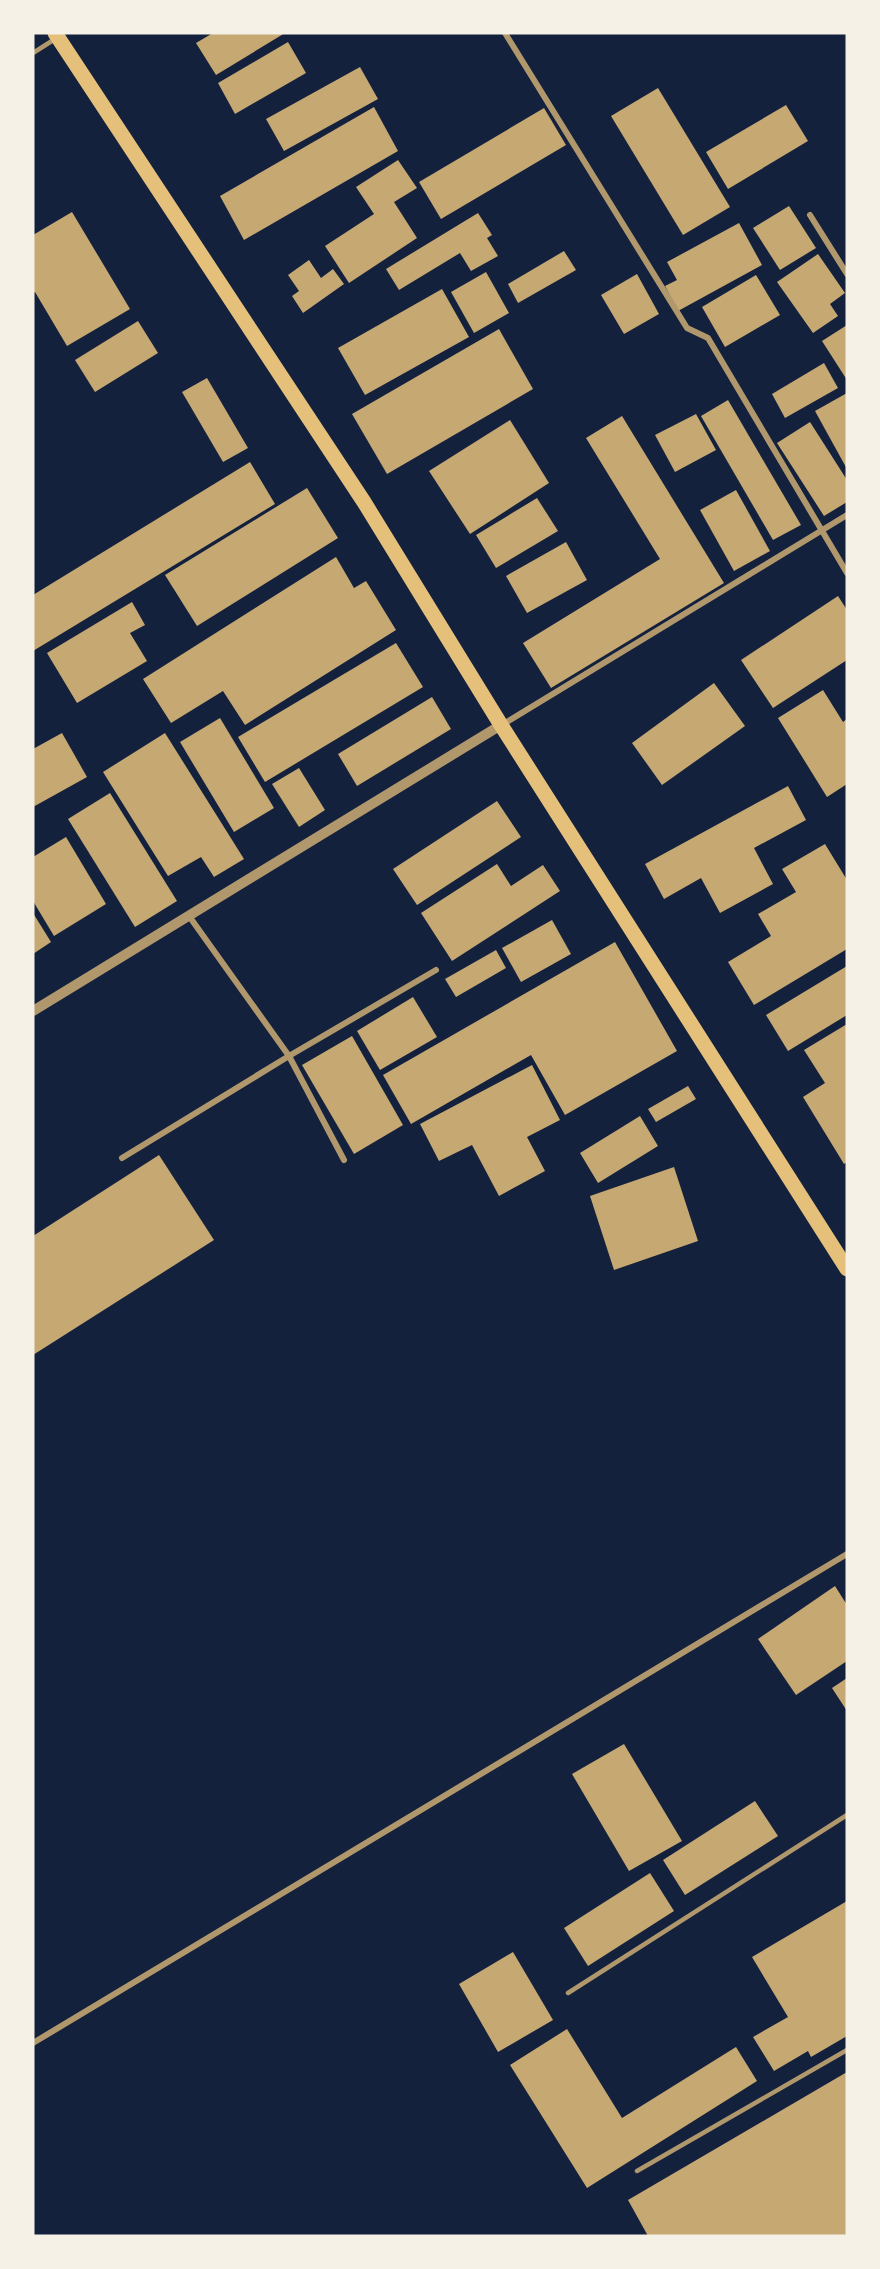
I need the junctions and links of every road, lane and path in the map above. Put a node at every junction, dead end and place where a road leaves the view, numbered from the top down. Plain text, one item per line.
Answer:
1 (506, 33) edge
2 (56, 35) edge
3 (33, 53) edge
4 (810, 216) dead end
5 (847, 274) edge
6 (847, 515) edge
7 (820, 531) junction
8 (847, 573) edge
9 (501, 725) junction
10 (189, 916) junction
11 (436, 970) dead end
12 (33, 1011) edge
13 (289, 1056) junction
14 (122, 1158) dead end
15 (344, 1160) dead end
16 (847, 1269) edge
17 (847, 1554) edge
18 (847, 1815) edge
19 (568, 1993) dead end
20 (33, 2043) edge
21 (847, 2050) edge
22 (637, 2171) dead end

1 - 7 street
2 - 3 lane
2 - 9 main road
4 - 5 street
6 - 7 street
7 - 8 street
7 - 9 street
9 - 10 street
9 - 16 main road
10 - 12 street
10 - 13 street
11 - 13 street
13 - 14 street
13 - 15 street
17 - 20 street
18 - 19 lane
21 - 22 lane

